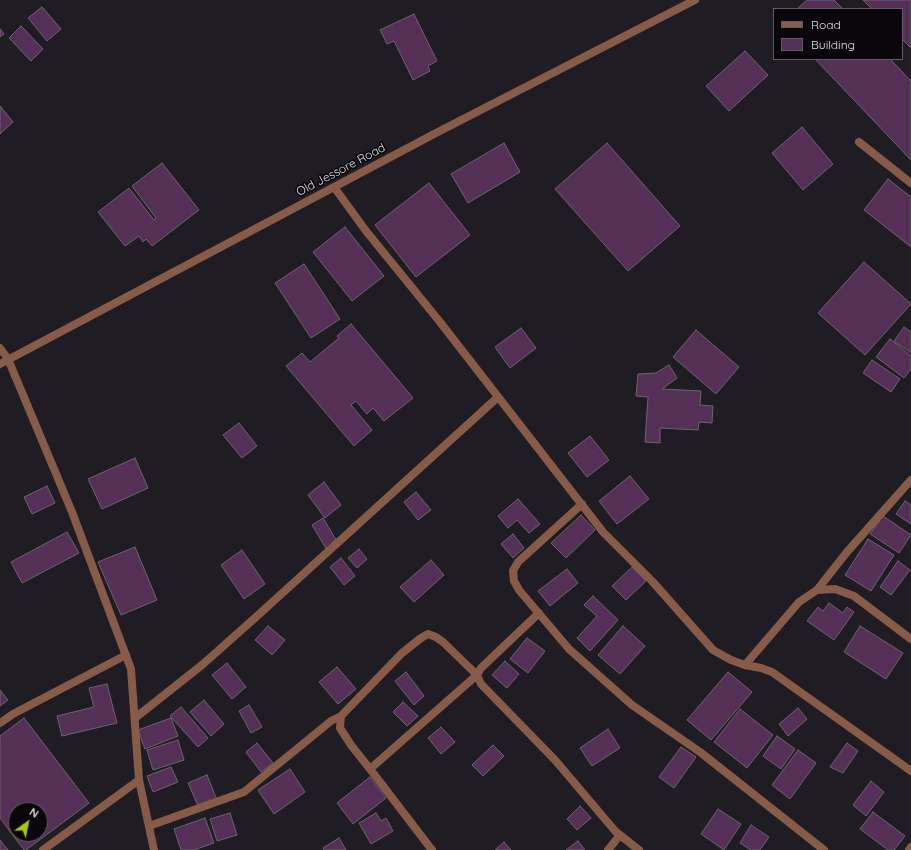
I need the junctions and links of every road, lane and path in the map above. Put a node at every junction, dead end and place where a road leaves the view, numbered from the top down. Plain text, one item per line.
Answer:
1 (695, 0) edge
2 (859, 142) dead end
3 (911, 183) edge
4 (334, 187) junction
5 (0, 348) edge
6 (8, 360) junction
7 (0, 364) edge
8 (498, 396) junction
9 (911, 480) edge
10 (582, 504) junction
11 (817, 590) junction
12 (539, 613) junction
13 (911, 639) edge
14 (126, 655) junction
15 (744, 666) junction
16 (476, 675) junction
17 (341, 716) junction
18 (135, 718) junction
19 (0, 723) edge
20 (370, 769) junction
21 (911, 771) edge
22 (139, 780) junction
23 (149, 826) junction
24 (620, 835) junction
25 (911, 847) edge
26 (43, 850) edge
27 (154, 850) edge
28 (432, 850) edge
29 (608, 850) edge
30 (639, 850) edge
31 (824, 850) edge
32 (909, 850) edge

1 - 4 street, Old Jessore Road
2 - 3 street
4 - 6 street, Old Jessore Road
4 - 8 street
5 - 6 street
6 - 7 street, Old Jessore Road
6 - 14 street
8 - 10 street
8 - 18 street
9 - 11 street
10 - 12 street
10 - 15 street
11 - 13 street
11 - 15 street
12 - 16 street
12 - 31 street
14 - 18 street
14 - 19 street
15 - 21 street
16 - 17 street
16 - 20 street
16 - 24 street
17 - 20 street
17 - 23 street
18 - 22 street
20 - 28 street
22 - 23 street
22 - 26 street
23 - 27 street
24 - 29 street
24 - 30 street
25 - 32 street

